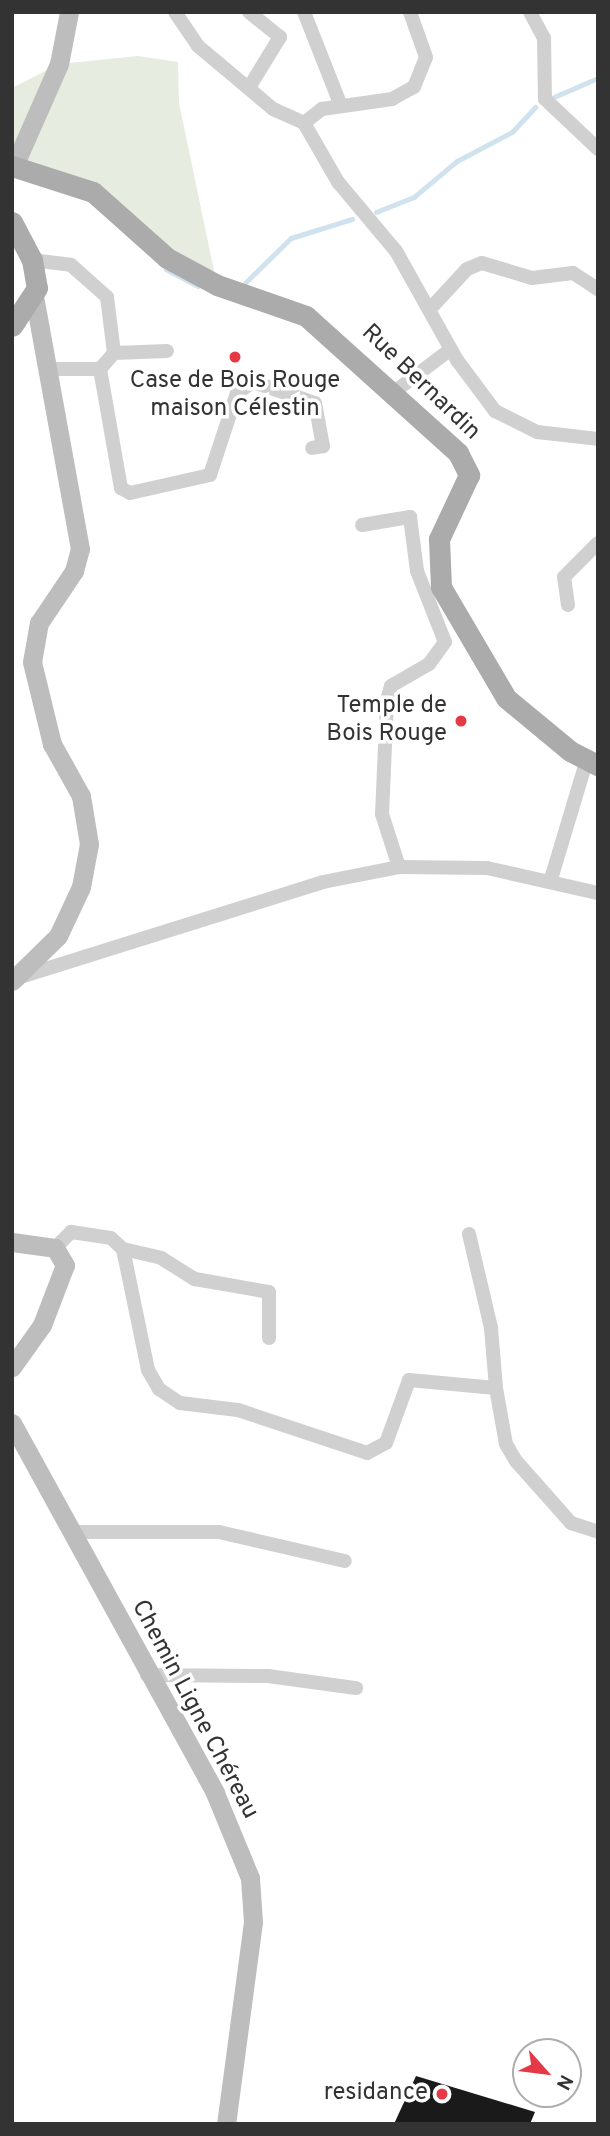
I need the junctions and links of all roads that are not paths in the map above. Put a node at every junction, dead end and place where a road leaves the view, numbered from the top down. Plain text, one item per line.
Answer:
1 (69, 12) edge
2 (175, 12) edge
3 (249, 12) edge
4 (304, 12) edge
5 (410, 12) edge
6 (530, 12) edge
7 (250, 86) junction
8 (341, 106) junction
9 (304, 123) junction
10 (598, 149) edge
11 (13, 166) edge
12 (12, 222) edge
13 (32, 260) junction
14 (598, 289) edge
15 (34, 296) junction
16 (430, 309) junction
17 (12, 326) edge
18 (450, 349) junction
19 (167, 351) dead end
20 (114, 353) junction
21 (48, 369) junction
22 (100, 369) junction
23 (394, 392) junction
24 (598, 439) edge
25 (312, 448) dead end
26 (362, 525) dead end
27 (598, 543) edge
28 (568, 605) dead end
29 (592, 763) edge
30 (399, 867) junction
31 (551, 879) junction
32 (598, 893) edge
33 (13, 980) edge
34 (469, 1234) dead end
35 (12, 1242) edge
36 (55, 1248) junction
37 (123, 1249) junction
38 (269, 1338) dead end
39 (12, 1367) edge
40 (496, 1388) junction
41 (12, 1423) edge
42 (70, 1532) junction
43 (598, 1532) edge
44 (345, 1561) dead end
45 (147, 1675) junction
46 (356, 1688) dead end
47 (226, 2124) edge

1 - 11 street
2 - 7 street
3 - 7 street
4 - 8 street
5 - 8 street
6 - 10 street
7 - 9 street
8 - 9 street
9 - 16 street
11 - 23 main road, Rue Bernardin
12 - 13 main road
13 - 15 main road
13 - 20 street
14 - 16 street
15 - 17 main road
15 - 21 street
16 - 18 street
18 - 23 street
18 - 24 street
19 - 20 street
20 - 22 street
21 - 22 street
21 - 33 street
22 - 25 street
23 - 29 main road, Rue Bernardin
26 - 30 street
27 - 28 street
29 - 31 street
30 - 31 street
30 - 33 street
31 - 32 street
34 - 40 street
35 - 36 street
36 - 37 street
36 - 39 street
37 - 38 street
37 - 40 street
40 - 43 street
41 - 42 street, Chemin Ligne Chéreau
42 - 44 street
42 - 45 street, Chemin Ligne Chéreau
45 - 46 street
45 - 47 street, Chemin Ligne Chéreau

